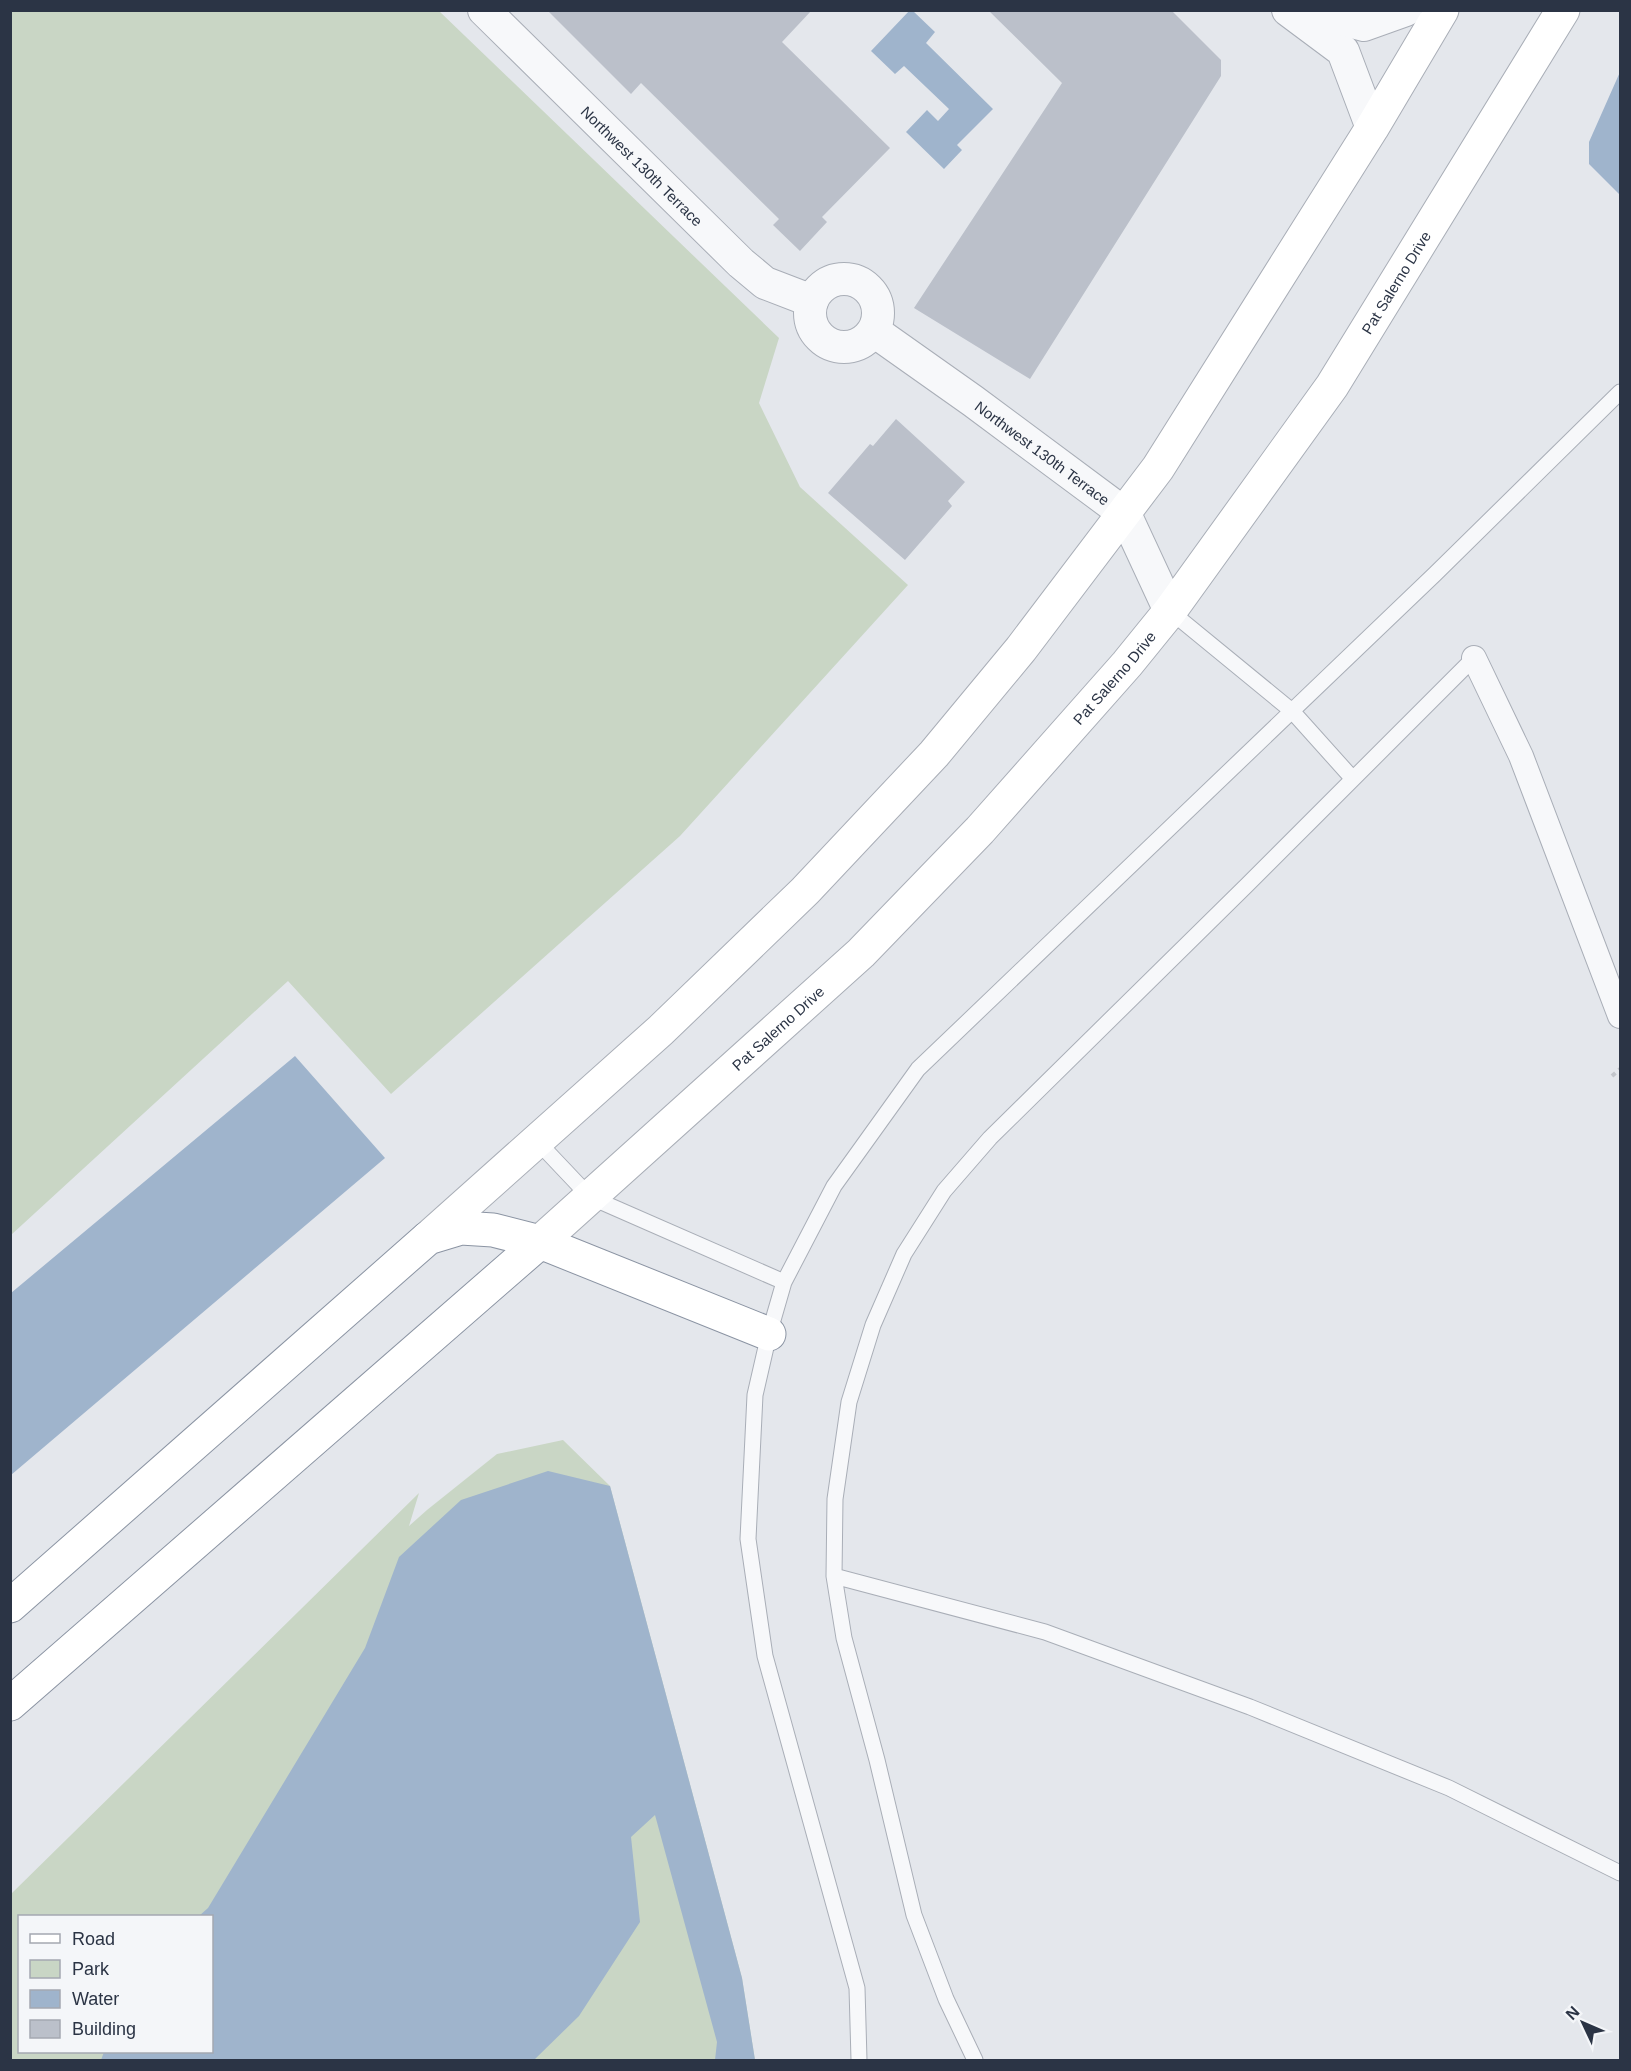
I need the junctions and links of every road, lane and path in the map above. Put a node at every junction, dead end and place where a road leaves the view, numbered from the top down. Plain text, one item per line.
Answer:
1 (484, 10) edge
2 (1288, 10) edge
3 (1327, 10) edge
4 (1406, 10) edge
5 (1442, 10) edge
6 (1563, 10) edge
7 (1372, 128) junction
8 (812, 301) junction
9 (874, 331) junction
10 (1620, 392) edge
11 (1125, 514) junction
12 (1170, 611) junction
13 (1474, 658) joint
14 (1292, 711) junction
15 (1353, 779) junction
16 (1620, 1016) edge
17 (1620, 1069) edge
18 (1612, 1076) dead end
19 (537, 1141) junction
20 (590, 1197) junction
21 (428, 1238) junction
22 (540, 1242) junction
23 (784, 1282) junction
24 (769, 1334) junction
25 (834, 1576) junction
26 (10, 1606) edge
27 (10, 1704) edge
28 (1620, 1874) edge
29 (859, 2061) edge
30 (975, 2061) edge

1 - 8 street, Northwest 130th Terrace
2 - 7 street
3 - 4 street
5 - 7 main road
6 - 12 main road, Pat Salerno Drive
7 - 11 main road
8 - 9 street
8 - 9 street
9 - 11 street, Northwest 130th Terrace
10 - 14 lane
11 - 12 street, Northwest 130th Terrace
11 - 19 main road
12 - 14 lane
12 - 20 main road, Pat Salerno Drive
13 - 15 lane
13 - 16 street
14 - 15 lane
14 - 23 lane
15 - 25 lane
17 - 18 path
19 - 20 lane
19 - 21 main road
20 - 22 main road, Pat Salerno Drive
20 - 23 lane
21 - 22 main road
21 - 26 main road
22 - 24 main road
22 - 27 main road, Pat Salerno Drive
23 - 24 lane
24 - 29 lane
25 - 28 lane
25 - 30 lane

